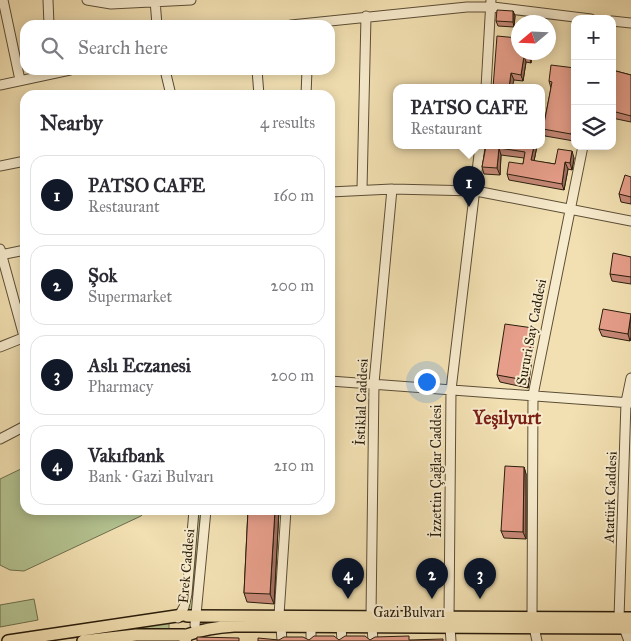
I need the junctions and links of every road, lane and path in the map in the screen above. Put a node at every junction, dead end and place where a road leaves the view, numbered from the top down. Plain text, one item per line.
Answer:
1 (2, 0) edge
2 (48, 0) edge
3 (87, 0) edge
4 (191, 0) edge
5 (155, 1) edge
6 (492, 4) edge
7 (366, 16) junction
8 (571, 16) edge
9 (49, 20) edge
10 (157, 20) edge
11 (334, 20) edge
12 (616, 21) edge
13 (631, 23) edge
14 (42, 75) edge
15 (166, 75) edge
16 (257, 75) edge
17 (307, 75) edge
18 (20, 80) junction
19 (486, 84) edge
20 (0, 85) edge
21 (170, 90) edge
22 (259, 90) edge
23 (306, 90) edge
24 (480, 149) edge
25 (582, 150) edge
26 (20, 162) edge
27 (0, 166) edge
28 (392, 188) junction
29 (362, 189) junction
30 (476, 191) junction
31 (335, 192) edge
32 (570, 208) junction
33 (631, 221) edge
34 (20, 251) edge
35 (0, 253) edge
36 (20, 321) edge
37 (20, 340) edge
38 (0, 347) edge
39 (631, 378) edge
40 (335, 381) edge
41 (374, 383) junction
42 (451, 390) junction
43 (534, 395) junction
44 (628, 403) edge
45 (20, 429) edge
46 (0, 439) edge
47 (194, 515) edge
48 (205, 515) edge
49 (286, 515) edge
50 (279, 615) junction
51 (631, 618) edge
52 (372, 622) junction
53 (533, 622) junction
54 (449, 623) junction
55 (625, 625) edge
56 (183, 627) edge
57 (281, 627) junction
58 (311, 627) junction
59 (341, 627) junction
60 (8, 641) edge
61 (83, 641) edge
62 (282, 641) edge
63 (311, 641) edge
64 (342, 641) edge
65 (373, 641) edge
66 (451, 641) edge
67 (538, 641) edge
68 (629, 641) edge

1 - 18 street
2 - 9 street
3 - 5 street
4 - 5 street
5 - 10 street
6 - 7 street
6 - 8 street
6 - 19 street
7 - 11 street
7 - 29 street
12 - 13 street
14 - 18 street
15 - 21 street
16 - 22 street
17 - 23 street
18 - 20 street
24 - 30 street, İzzettin Çağlar Caddesi
25 - 32 street, Sururi Say Caddesi
26 - 27 street
28 - 29 street
28 - 30 street
28 - 41 street, İstiklal Caddesi
29 - 31 street
30 - 32 street
30 - 42 street, İzzettin Çağlar Caddesi
32 - 33 street
32 - 43 street, Sururi Say Caddesi
34 - 35 street
35 - 36 street
37 - 38 street
39 - 44 street, Atatürk Caddesi
40 - 41 street
41 - 42 street
41 - 52 street, İstiklal Caddesi
42 - 43 street
42 - 54 street, İzzettin Çağlar Caddesi
43 - 44 street
43 - 53 street, Sururi Say Caddesi
44 - 55 street, Atatürk Caddesi
45 - 46 street
47 - 56 street, Erek Caddesi
48 - 56 street, Erek Caddesi
49 - 50 street
50 - 52 main road, Gazi Bulvarı
50 - 56 main road, Gazi Bulvarı
51 - 55 main road, Gazi Bulvarı
52 - 54 main road, Gazi Bulvarı
52 - 59 main road, Gazi Bulvarı
52 - 65 street, İstiklal Caddesi
53 - 54 main road, Gazi Bulvarı
53 - 55 main road, Gazi Bulvarı
53 - 67 street, Sururi Say Caddesi
54 - 66 street, İzzettin Çağlar Caddesi
55 - 68 street, Atatürk Caddesi
56 - 57 main road, Gazi Bulvarı
56 - 60 main road, Gazi Bulvarı
56 - 61 main road, Gazi Bulvarı
57 - 58 main road, Gazi Bulvarı
57 - 62 street
58 - 59 main road, Gazi Bulvarı
58 - 63 street
59 - 64 street

